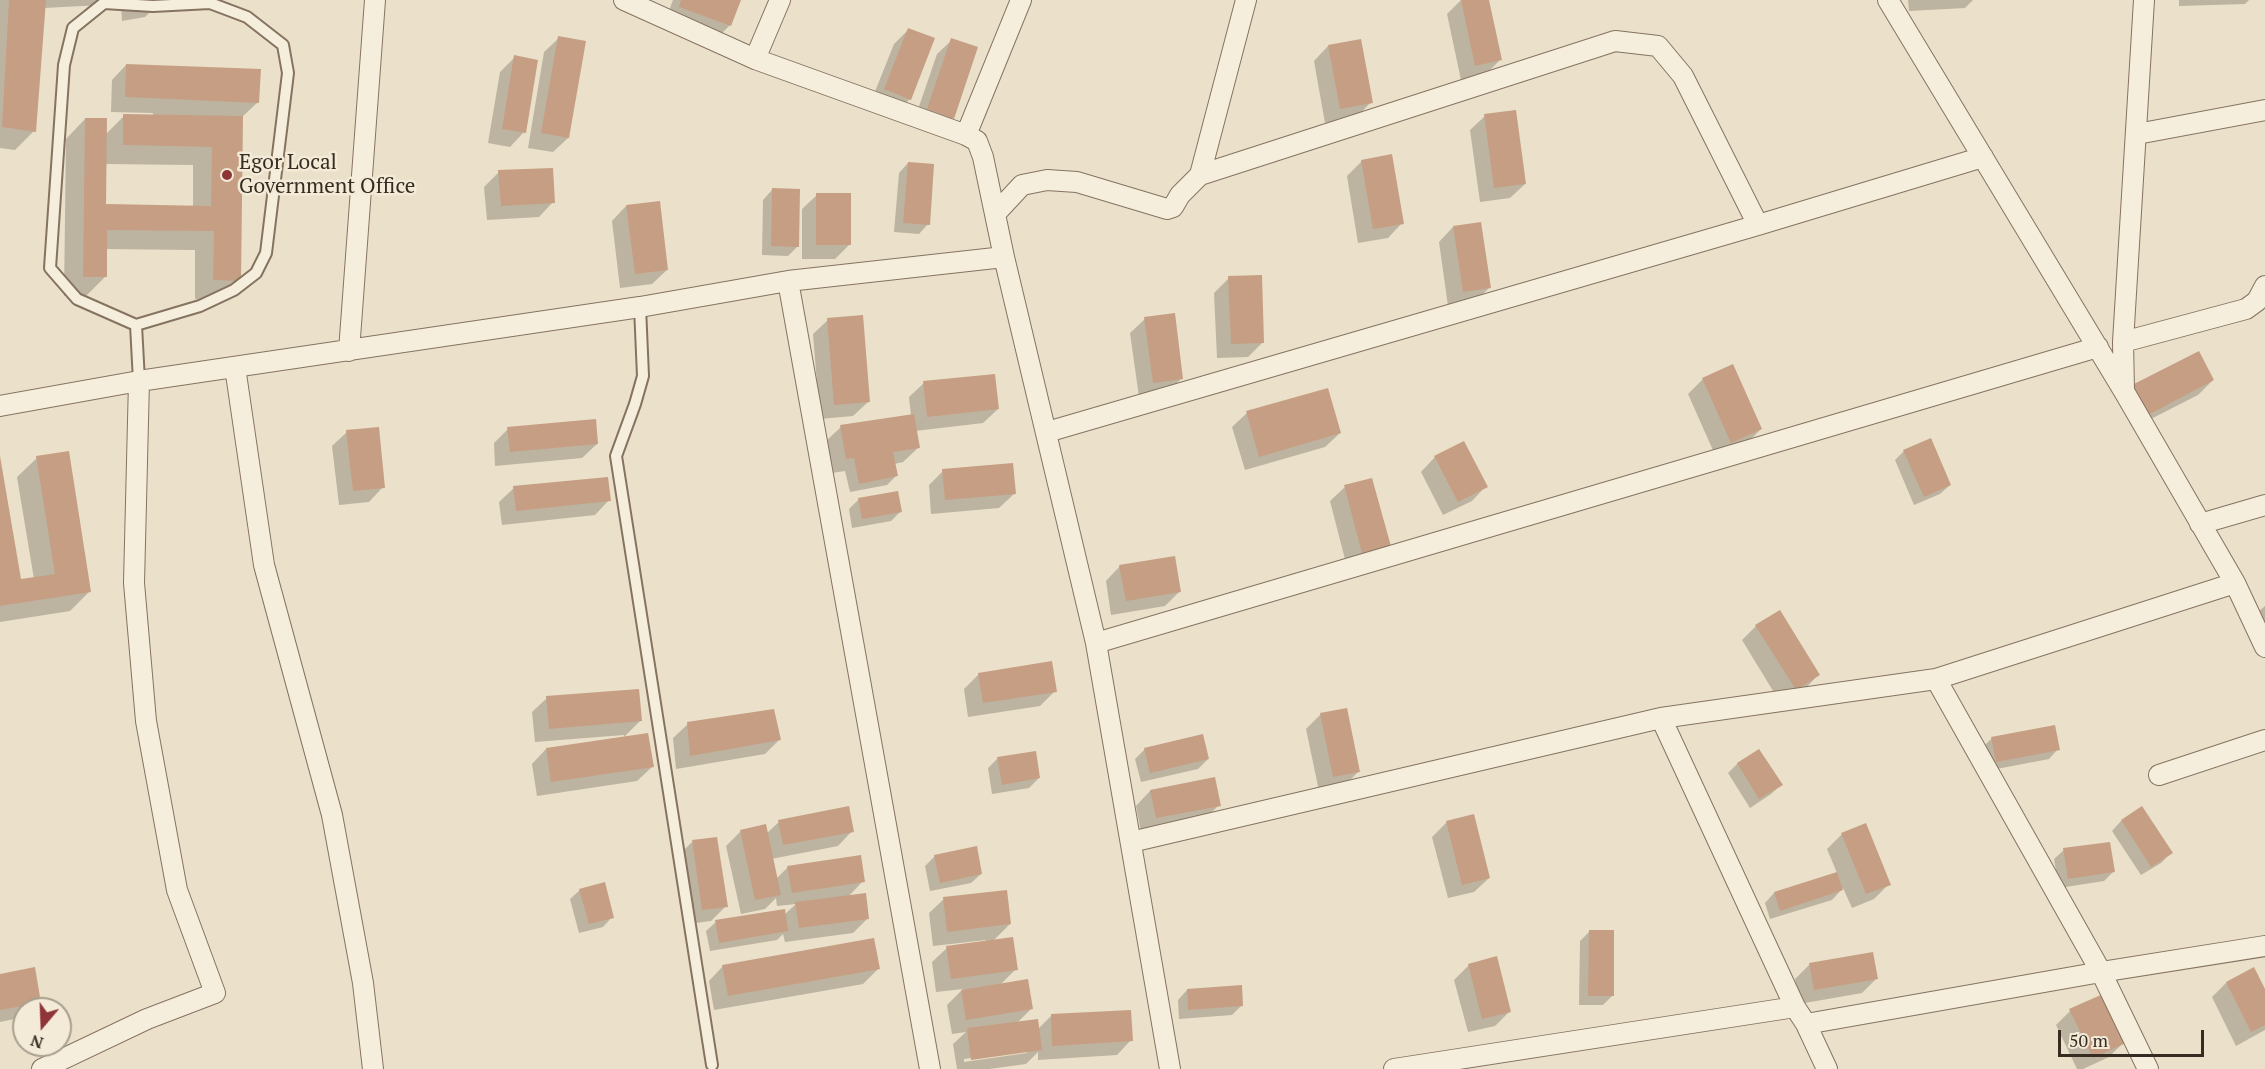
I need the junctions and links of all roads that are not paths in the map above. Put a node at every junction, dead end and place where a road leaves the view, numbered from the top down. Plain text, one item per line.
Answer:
1 (375, 0) edge
2 (624, 0) edge
3 (780, 0) edge
4 (1021, 0) edge
5 (1246, 0) edge
6 (1888, 0) edge
7 (2144, 0) edge
8 (755, 59) junction
9 (2265, 110) edge
10 (2137, 134) junction
11 (966, 135) junction
12 (1983, 157) junction
13 (1200, 175) junction
14 (995, 214) junction
15 (1758, 225) junction
16 (1004, 257) junction
17 (788, 281) junction
18 (2265, 286) edge
19 (640, 308) junction
20 (136, 325) junction
21 (2123, 342) junction
22 (2098, 347) junction
23 (349, 351) junction
24 (236, 367) junction
25 (140, 381) junction
26 (2125, 393) junction
27 (0, 406) edge
28 (1047, 432) junction
29 (2265, 505) edge
30 (2200, 525) junction
31 (2235, 584) junction
32 (1096, 643) junction
33 (2265, 647) edge
34 (1936, 679) junction
35 (1661, 718) junction
36 (2265, 740) edge
37 (2159, 775) dead end
38 (1131, 842) junction
39 (2265, 946) edge
40 (2101, 972) junction
41 (1795, 1007) junction
42 (1806, 1024) junction
43 (712, 1065) dead end
44 (42, 1069) edge
45 (373, 1069) edge
46 (930, 1069) edge
47 (1170, 1069) edge
48 (1394, 1069) edge
49 (1827, 1069) edge
50 (2148, 1069) edge

1 - 23 street
2 - 8 street
3 - 8 street
4 - 11 street
5 - 13 street
6 - 12 street
7 - 10 street
8 - 11 street
9 - 10 street
10 - 21 street
11 - 14 street
12 - 15 street
12 - 22 street
13 - 14 street
13 - 15 street
14 - 16 street
15 - 28 street
16 - 17 street
16 - 28 street
17 - 19 street
17 - 46 street
18 - 21 street
19 - 23 street
19 - 43 lane
20 - 20 lane
20 - 25 lane
21 - 26 street
22 - 26 street
22 - 32 street
23 - 24 street
24 - 25 street
24 - 45 street
25 - 27 street
25 - 44 street
26 - 30 street
28 - 32 street
29 - 30 street
30 - 31 street
31 - 33 street
31 - 34 street
32 - 38 street
34 - 35 street
34 - 40 street
35 - 38 street
35 - 41 street
36 - 37 street
38 - 47 street
39 - 40 street
40 - 42 street
40 - 50 street
41 - 42 street
41 - 48 street
42 - 49 street

